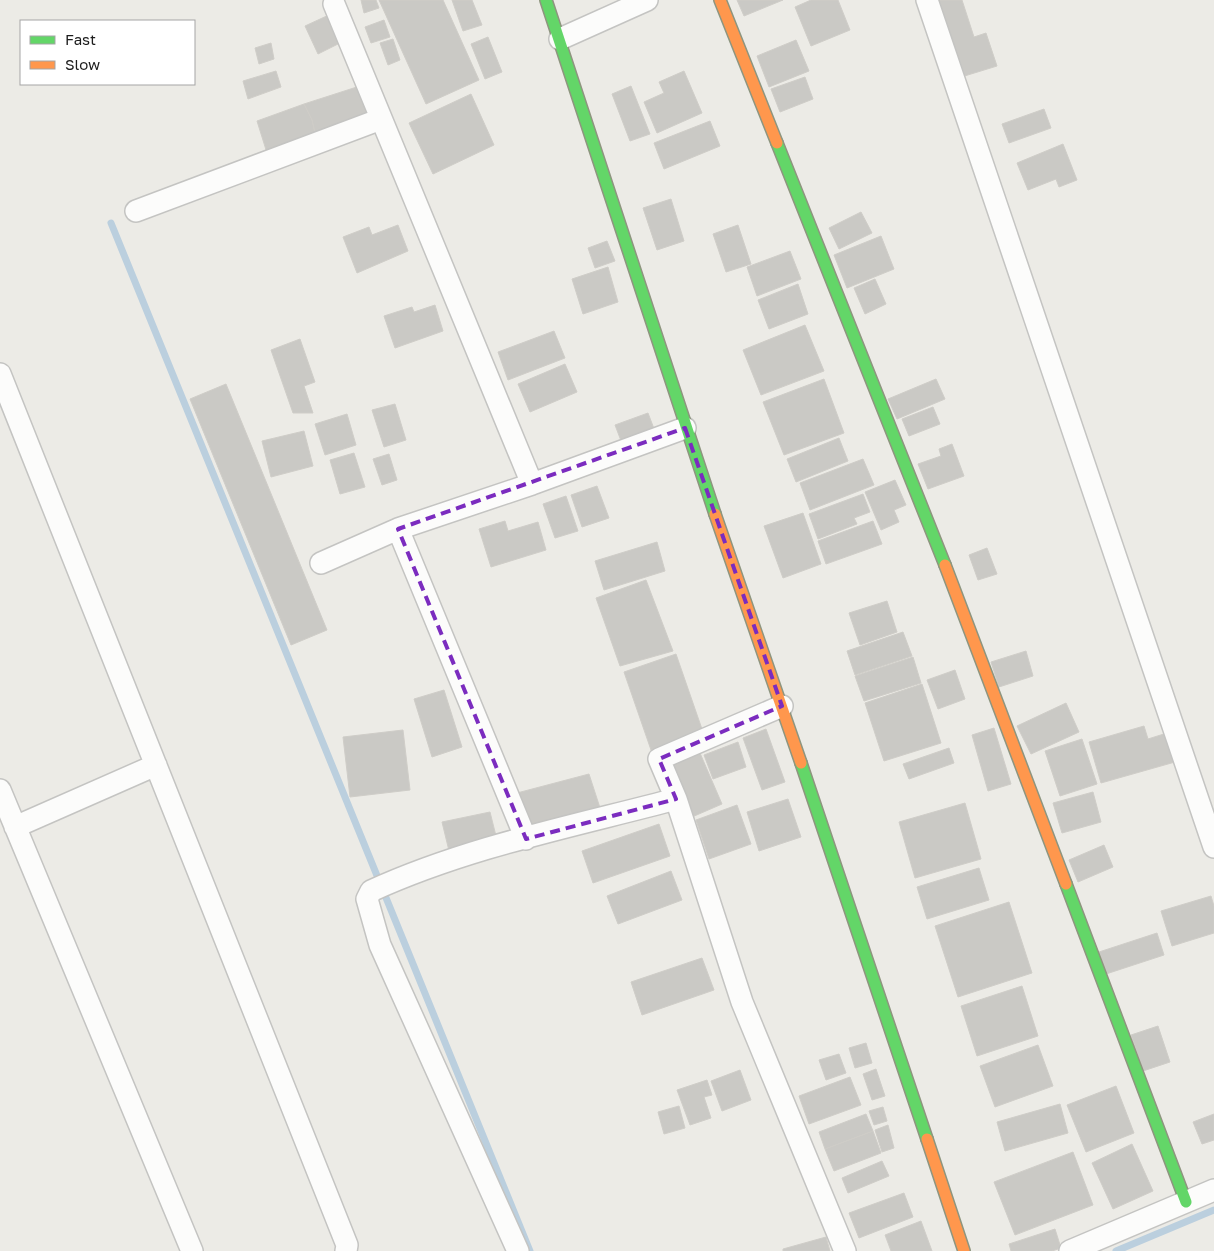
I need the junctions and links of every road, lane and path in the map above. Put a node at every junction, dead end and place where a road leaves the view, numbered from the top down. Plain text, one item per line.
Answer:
1 (546, 0) edge
2 (647, 0) edge
3 (720, 0) edge
4 (927, 0) edge
5 (334, 4) dead end
6 (560, 39) junction
7 (381, 119) junction
8 (136, 211) dead end
9 (0, 374) edge
10 (685, 428) junction
11 (532, 484) junction
12 (398, 529) junction
13 (320, 563) dead end
14 (782, 706) junction
15 (156, 765) junction
16 (0, 790) edge
17 (676, 799) junction
18 (15, 827) junction
19 (526, 839) junction
20 (1214, 847) edge
21 (1214, 1190) edge
22 (1186, 1202) junction
23 (192, 1251) edge
24 (346, 1251) edge
25 (518, 1251) edge
26 (845, 1251) edge
27 (964, 1251) edge
28 (1070, 1251) edge

1 - 6 main road
2 - 6 street
3 - 22 main road
4 - 20 street
5 - 7 street
6 - 10 main road
7 - 8 street
7 - 11 street
9 - 15 street
10 - 11 street
10 - 14 main road
11 - 12 street
12 - 13 street
12 - 19 street
14 - 17 street
14 - 27 main road
15 - 18 street
15 - 24 street
16 - 18 street
17 - 19 street
17 - 26 street
18 - 23 street
19 - 25 street
21 - 22 street
22 - 28 street

